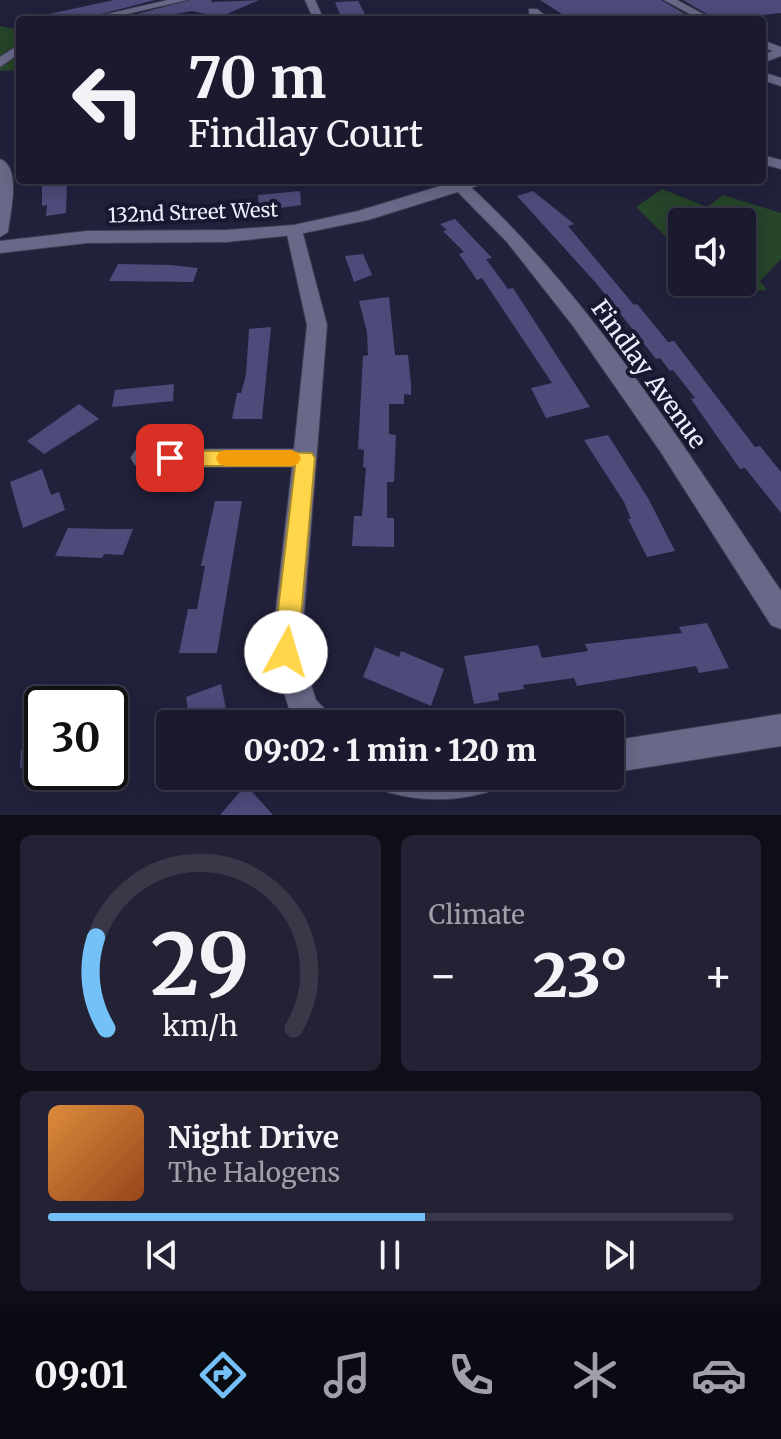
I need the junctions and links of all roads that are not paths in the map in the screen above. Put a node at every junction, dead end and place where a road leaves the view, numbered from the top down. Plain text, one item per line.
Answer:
1 (182, 0) edge
2 (669, 0) edge
3 (533, 11) dead end
4 (105, 16) edge
5 (540, 16) edge
6 (701, 16) edge
7 (16, 50) edge
8 (0, 63) edge
9 (0, 163) edge
10 (458, 184) edge
11 (466, 184) edge
12 (294, 230) junction
13 (0, 232) edge
14 (0, 247) edge
15 (143, 458) dead end
16 (305, 458) junction
17 (781, 615) edge
18 (304, 710) edge
19 (781, 730) edge
20 (624, 755) edge

1 - 4 street
2 - 6 street
3 - 5 street
7 - 8 street
9 - 13 street
10 - 12 street, 132nd Street West
11 - 17 street, Findlay Avenue
12 - 14 street, 132nd Street West
12 - 16 street
15 - 16 street
16 - 18 street
19 - 20 street

